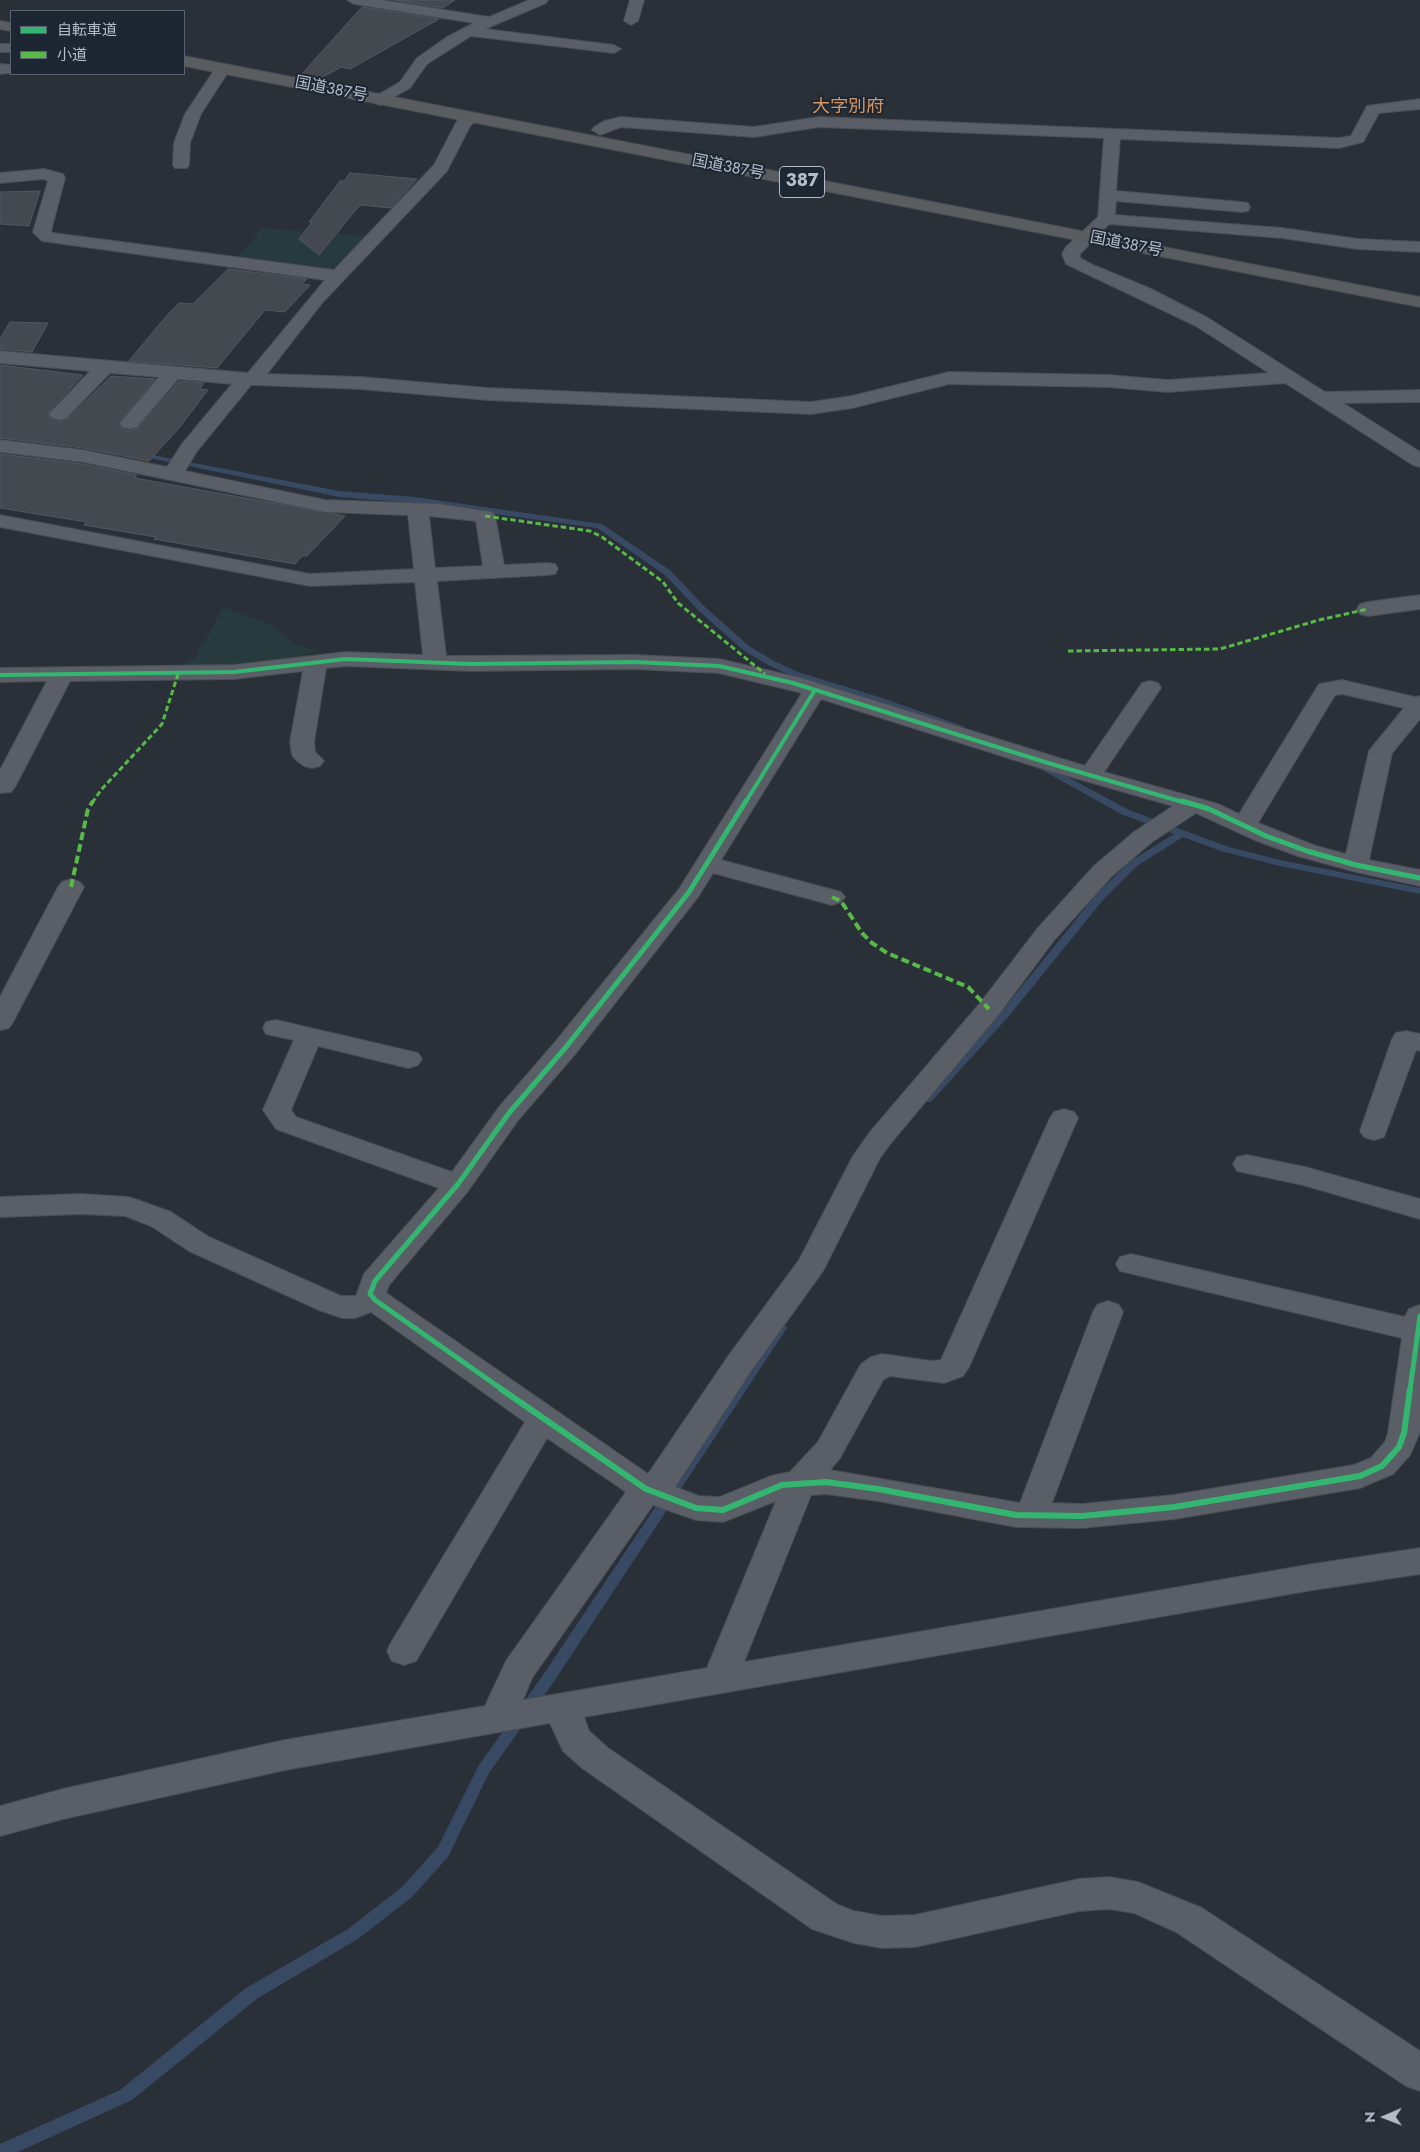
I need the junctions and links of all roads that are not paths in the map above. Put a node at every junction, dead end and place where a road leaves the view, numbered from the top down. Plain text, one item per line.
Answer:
1 (354, 0) edge
2 (541, 0) edge
3 (637, 0) edge
4 (490, 21) junction
5 (631, 21) dead end
6 (468, 32) junction
7 (562, 43) junction
8 (185, 50) edge
9 (549, 51) dead end
10 (185, 61) edge
11 (600, 62) dead end
12 (222, 69) junction
13 (396, 90) junction
14 (380, 100) junction
15 (1420, 104) edge
16 (470, 118) junction
17 (600, 130) junction
18 (1112, 134) junction
19 (181, 165) dead end
20 (0, 178) edge
21 (1107, 195) junction
22 (1242, 206) dead end
23 (1097, 228) junction
24 (1420, 247) edge
25 (338, 276) junction
26 (1420, 289) edge
27 (1420, 302) edge
28 (0, 357) edge
29 (105, 368) junction
30 (172, 374) junction
31 (1290, 377) junction
32 (248, 380) junction
33 (1420, 396) edge
34 (1323, 398) junction
35 (59, 414) dead end
36 (130, 423) dead end
37 (0, 446) edge
38 (1420, 461) edge
39 (173, 474) junction
40 (418, 510) junction
41 (0, 521) edge
42 (548, 569) dead end
43 (494, 572) junction
44 (427, 576) junction
45 (1420, 602) edge
46 (1368, 609) dead end
47 (316, 661) junction
48 (436, 662) junction
49 (62, 674) junction
50 (0, 675) edge
51 (1150, 688) dead end
52 (815, 690) junction
53 (1418, 708) edge
54 (312, 761) dead end
55 (1091, 774) junction
56 (3, 787) dead end
57 (1193, 804) junction
58 (1245, 825) junction
59 (706, 864) junction
60 (1356, 865) junction
61 (1420, 878) edge
62 (71, 887) dead end
63 (832, 896) dead end
64 (0, 1022) edge
65 (276, 1028) dead end
66 (309, 1036) junction
67 (1420, 1043) edge
68 (408, 1059) dead end
69 (1064, 1118) dead end
70 (1374, 1131) dead end
71 (1247, 1164) dead end
72 (458, 1184) junction
73 (0, 1207) edge
74 (1420, 1210) edge
75 (1130, 1264) dead end
76 (375, 1300) junction
77 (1108, 1312) dead end
78 (1419, 1324) edge
79 (543, 1418) junction
80 (800, 1483) junction
81 (656, 1493) junction
82 (1032, 1516) junction
83 (1420, 1562) edge
84 (404, 1651) dead end
85 (719, 1680) junction
86 (575, 1704) junction
87 (506, 1716) junction
88 (0, 1821) edge
89 (1420, 2073) edge

1 - 4 street
2 - 4 street
3 - 5 street
4 - 6 street
6 - 7 street
6 - 13 street
7 - 9 street
7 - 11 street
8 - 13 highway, 国道387号 / 387
10 - 12 highway, 国道387号 / 387
12 - 14 highway, 国道387号 / 387
12 - 19 street
13 - 14 street
13 - 17 highway, 国道387号 / 387
14 - 16 highway, 国道387号 / 387
15 - 18 street
16 - 23 highway, 国道387号 / 387
16 - 25 street
17 - 18 street
17 - 23 highway, 国道387号 / 387
18 - 21 street
20 - 25 street
21 - 22 street
21 - 23 street
23 - 24 street
23 - 26 highway, 国道387号 / 387
23 - 27 highway, 国道387号 / 387
23 - 31 street
25 - 32 street
28 - 29 street
29 - 30 street
29 - 35 street
30 - 32 street
30 - 36 street
31 - 32 street
31 - 34 street
32 - 39 street
33 - 34 street
34 - 38 street
37 - 39 street
39 - 40 street
40 - 43 street
40 - 44 street
41 - 44 street
42 - 43 street
43 - 44 street
44 - 48 street
45 - 46 street
47 - 48 street
47 - 49 street
47 - 54 street
48 - 52 street
49 - 50 street
49 - 56 street
51 - 55 street
52 - 55 street
52 - 59 street
53 - 58 street
53 - 60 street
55 - 57 street
57 - 58 street
57 - 81 street
58 - 60 street
59 - 63 street
59 - 72 street
60 - 61 street
62 - 64 street
65 - 66 street
66 - 68 street
66 - 72 street
67 - 70 street
69 - 80 street
71 - 74 street
72 - 76 street
73 - 76 street
75 - 78 street
76 - 79 street
77 - 82 street
78 - 82 street
79 - 81 street
79 - 84 street
80 - 81 street
80 - 82 street
80 - 85 street
81 - 87 street
83 - 85 street
85 - 86 street
86 - 87 street
86 - 89 street
87 - 88 street

